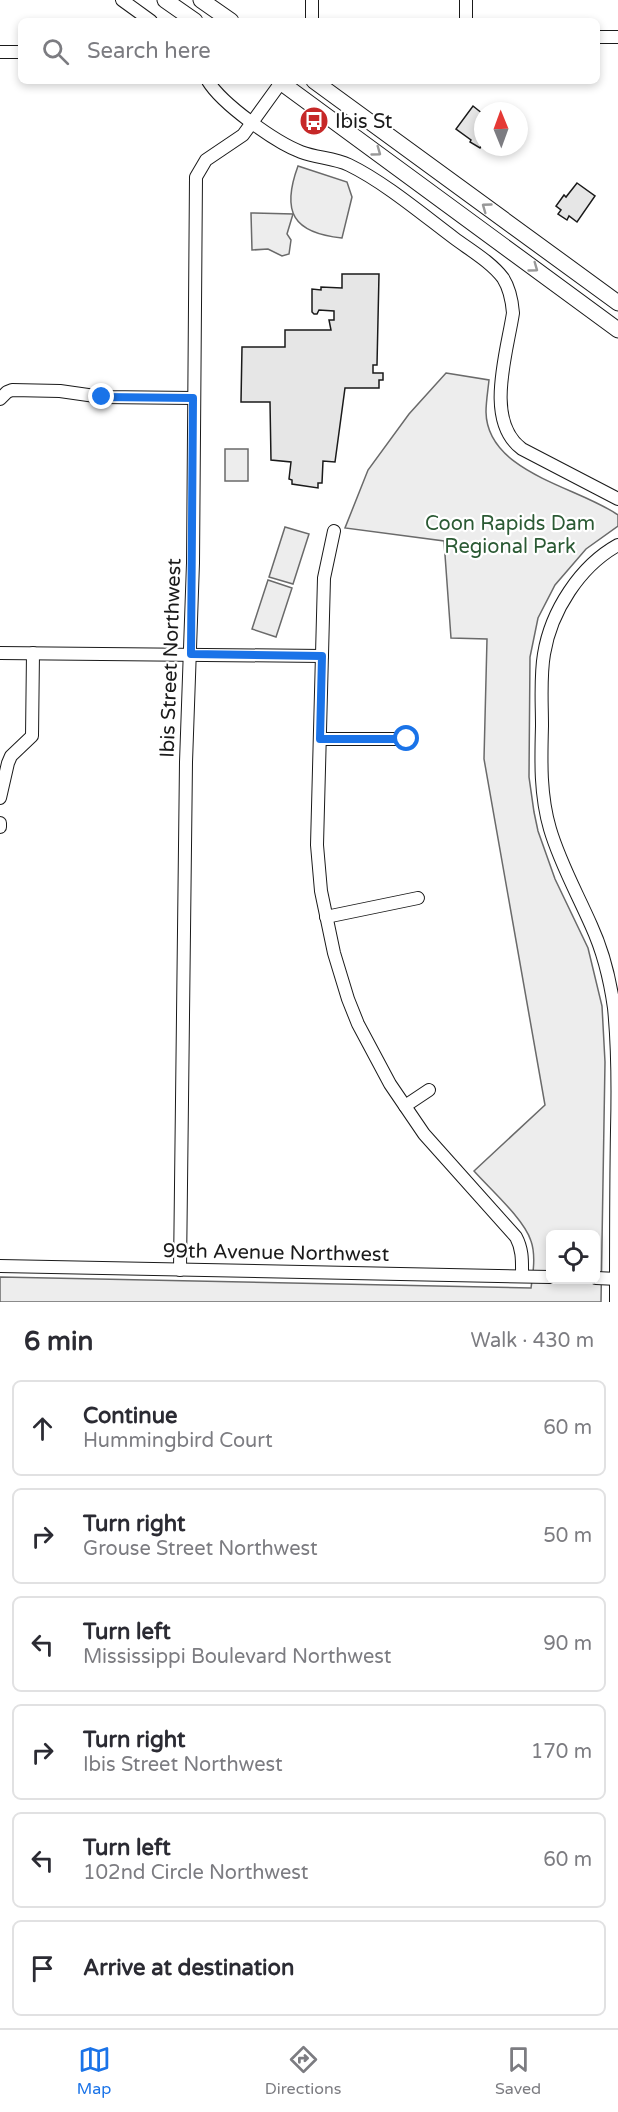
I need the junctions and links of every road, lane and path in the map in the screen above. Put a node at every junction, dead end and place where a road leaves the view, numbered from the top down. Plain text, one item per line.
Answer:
1 (122, 0) edge
2 (165, 0) edge
3 (201, 0) edge
4 (214, 0) edge
5 (312, 0) edge
6 (466, 0) edge
7 (147, 18) edge
8 (191, 18) edge
9 (228, 18) edge
10 (230, 18) edge
11 (312, 18) edge
12 (466, 18) edge
13 (600, 37) edge
14 (618, 37) edge
15 (0, 52) edge
16 (18, 52) edge
17 (210, 84) edge
18 (280, 84) edge
19 (284, 84) edge
20 (318, 84) edge
21 (253, 122) junction
22 (618, 303) edge
23 (618, 330) edge
24 (193, 398) junction
25 (0, 399) edge
26 (618, 499) edge
27 (334, 531) dead end
28 (618, 545) edge
29 (0, 653) edge
30 (33, 653) junction
31 (191, 654) junction
32 (322, 656) junction
33 (320, 739) junction
34 (407, 739) dead end
35 (0, 798) edge
36 (418, 898) dead end
37 (326, 916) junction
38 (614, 982) edge
39 (429, 1090) dead end
40 (405, 1106) junction
41 (0, 1266) edge
42 (180, 1270) junction
43 (522, 1276) junction
44 (546, 1277) edge
45 (600, 1278) edge
46 (617, 1279) edge
47 (616, 1302) edge

1 - 7 street
2 - 8 main road
3 - 9 main road
4 - 10 main road
5 - 11 street
6 - 12 street
13 - 14 street
15 - 16 street
17 - 21 street
18 - 21 street, Ibis Street Northwest
19 -> 23 main road
22 -> 20 main road
21 - 24 street, Ibis Street Northwest
21 - 26 street
24 - 25 street
24 - 31 street, Ibis Street Northwest
27 - 32 street
28 - 38 street
29 - 30 street
30 - 31 street
30 - 35 street
31 - 32 street
31 - 42 street, Ibis Street Northwest
32 - 33 street
33 - 34 street
33 - 37 street
36 - 37 street
37 - 40 street
38 - 46 street
39 - 40 street
40 - 43 street
41 - 42 street, 99th Avenue Northwest
42 - 43 street, 99th Avenue Northwest
43 - 44 street, 99th Avenue Northwest
45 - 46 street
46 - 47 street

